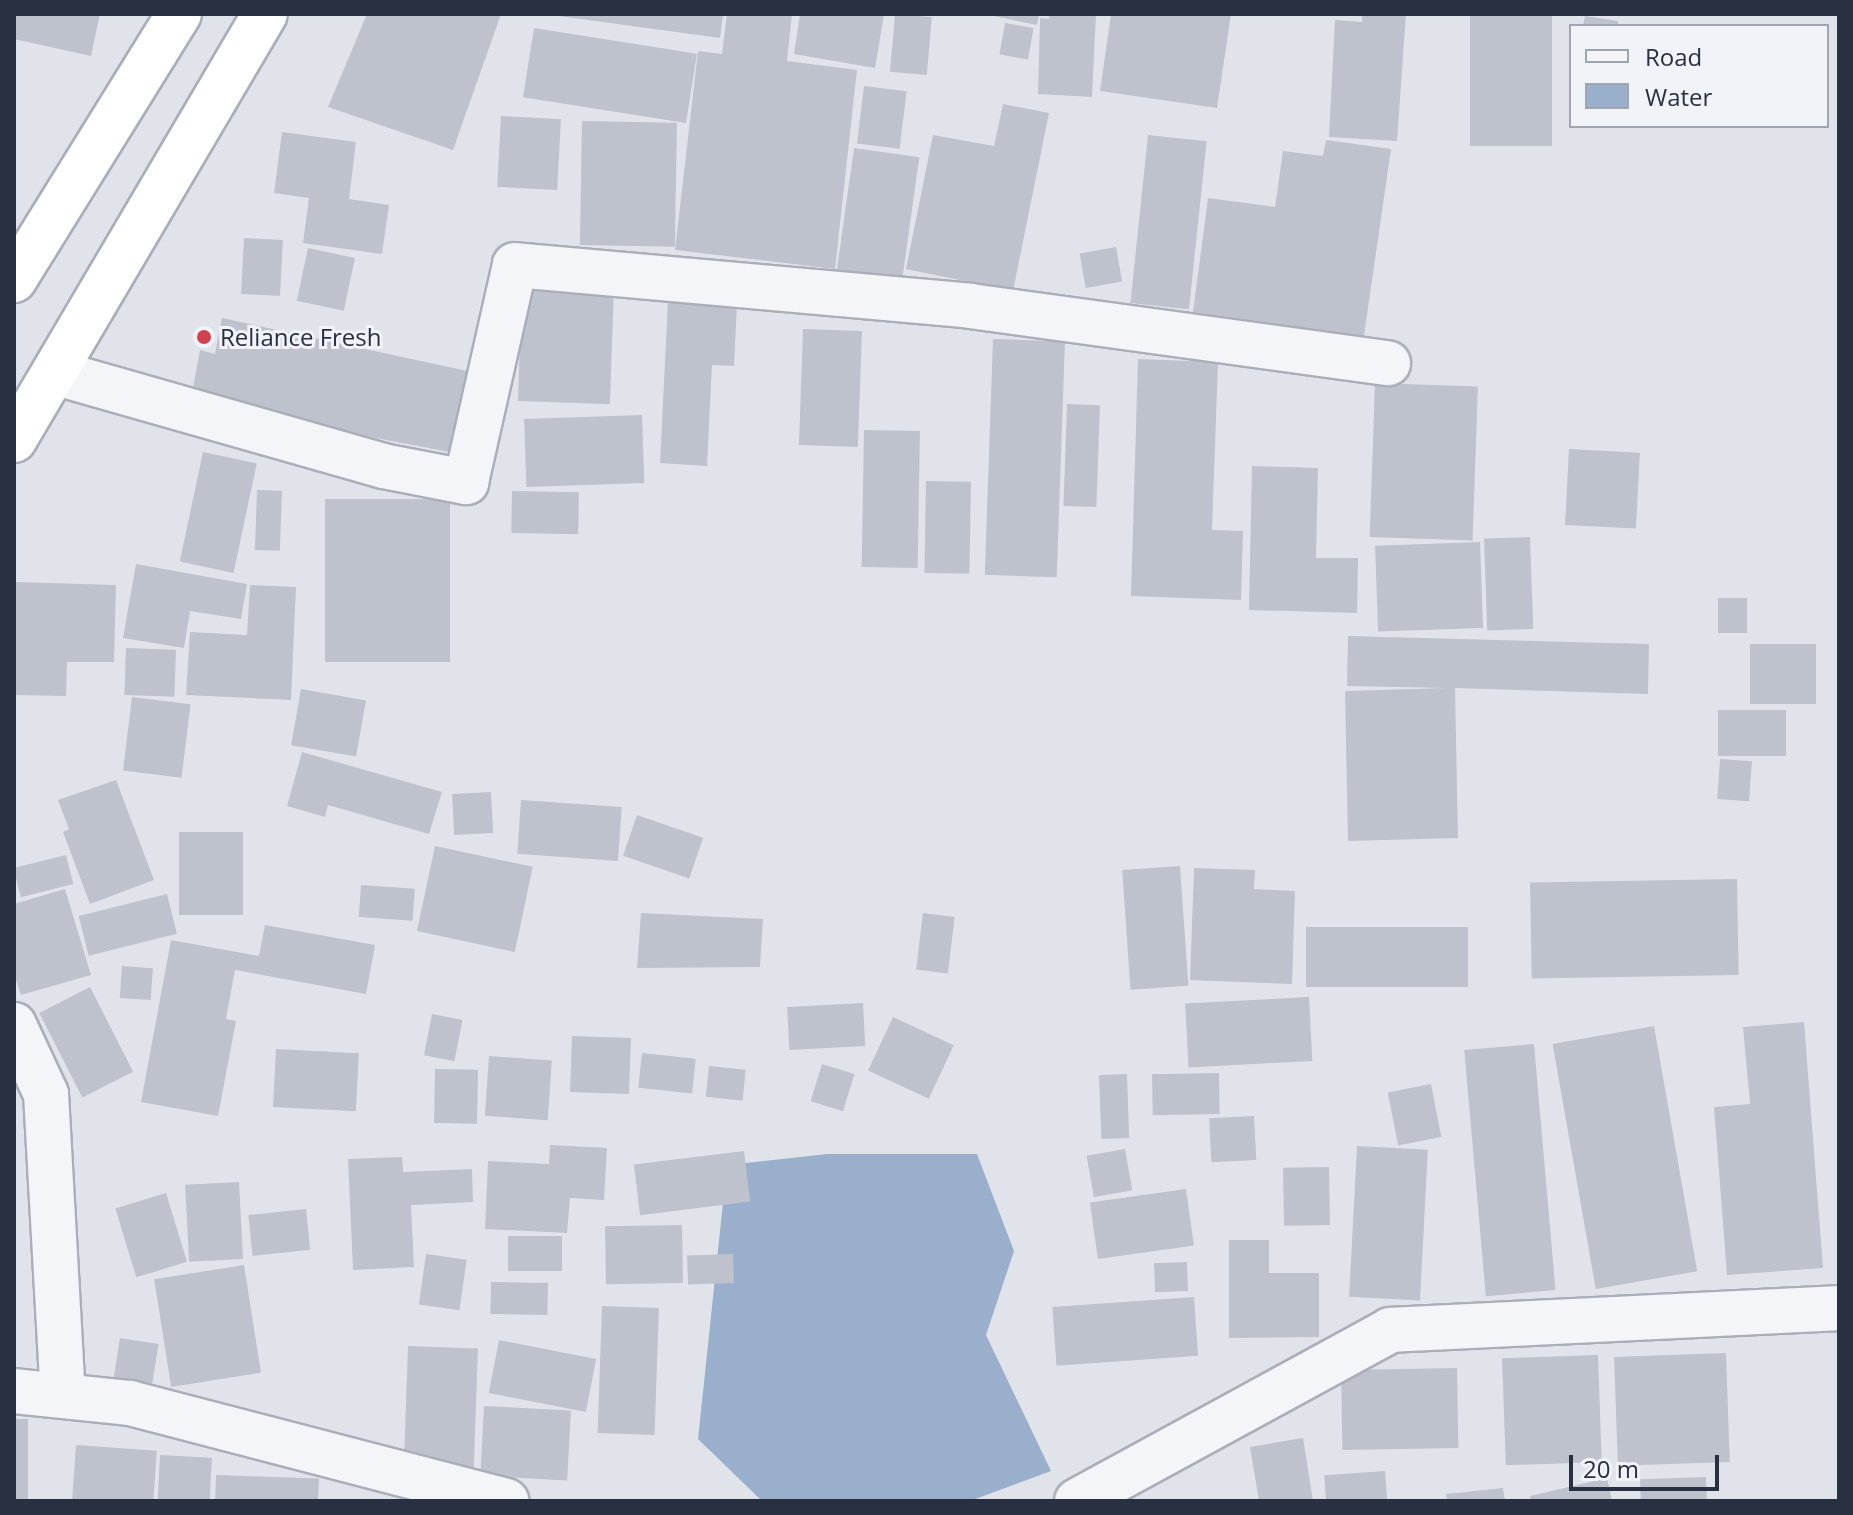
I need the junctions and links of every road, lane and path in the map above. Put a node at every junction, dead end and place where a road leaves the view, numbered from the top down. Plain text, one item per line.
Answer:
1 (179, 14) edge
2 (265, 14) edge
3 (14, 280) edge
4 (1388, 363) dead end
5 (57, 373) junction
6 (14, 440) edge
7 (14, 1025) edge
8 (1839, 1308) edge
9 (14, 1391) edge
10 (63, 1395) junction
11 (506, 1501) edge
12 (1077, 1501) edge

1 - 3 highway
2 - 5 highway
4 - 5 street
5 - 6 highway
7 - 10 street
8 - 12 street
9 - 10 street
10 - 11 street

